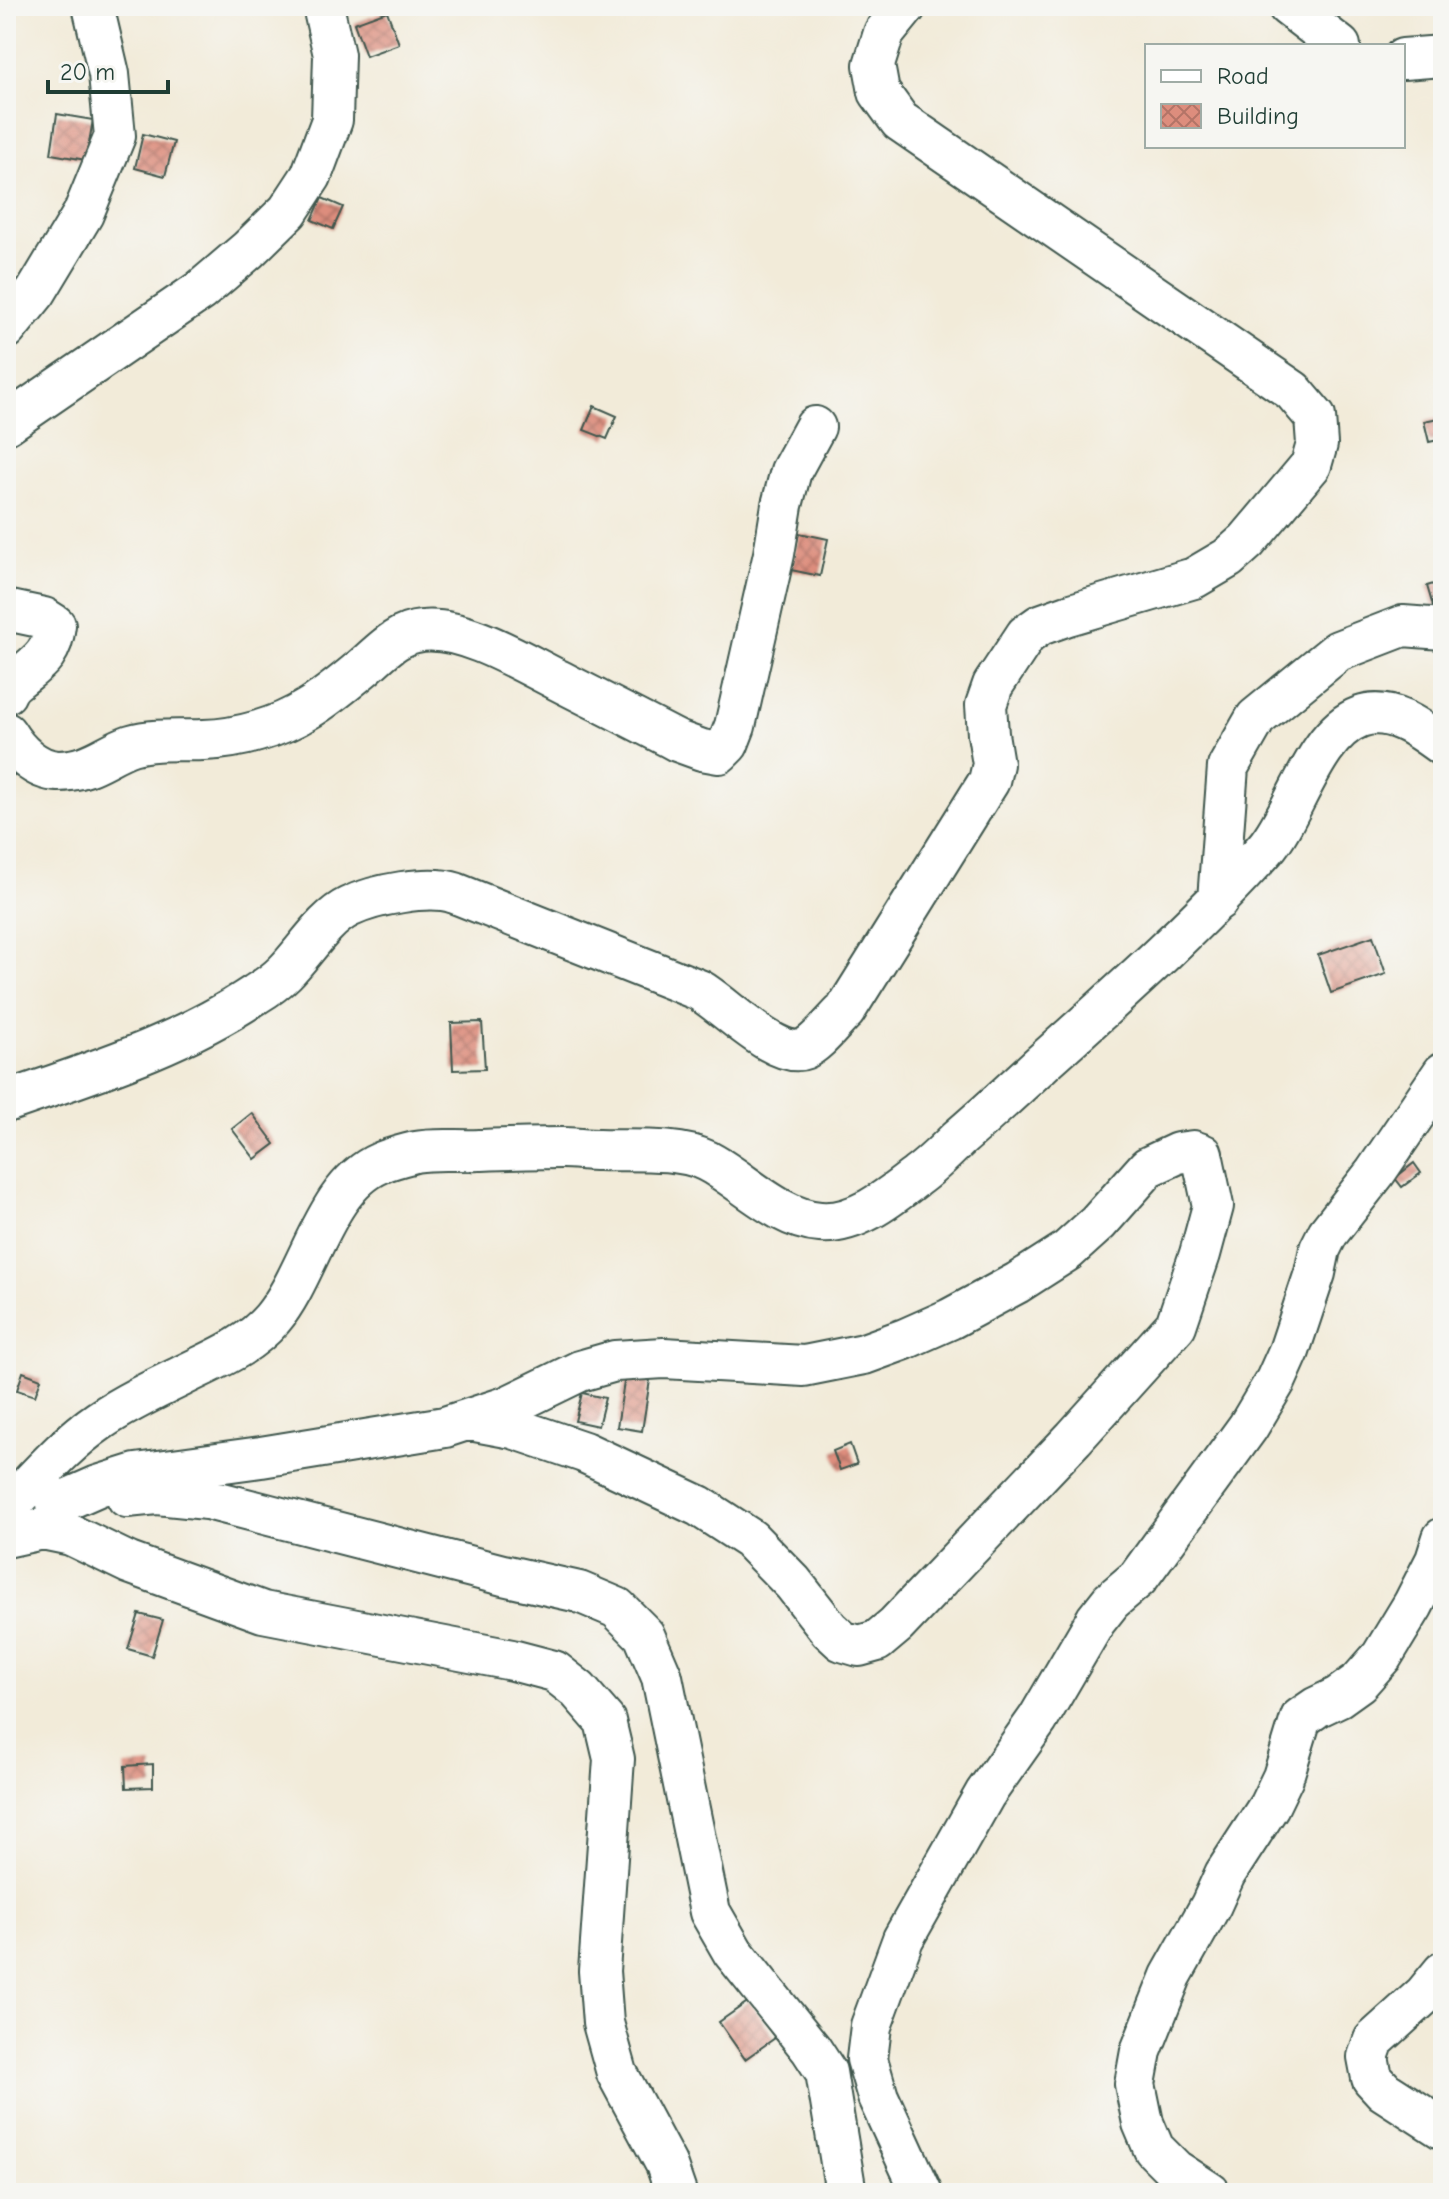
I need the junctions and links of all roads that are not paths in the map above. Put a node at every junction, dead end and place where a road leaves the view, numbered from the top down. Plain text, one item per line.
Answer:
1 (93, 6) edge
2 (323, 6) edge
3 (906, 6) edge
4 (1288, 6) edge
5 (1337, 44) edge
6 (1443, 56) edge
7 (1405, 59) edge
8 (6, 329) edge
9 (6, 424) edge
10 (815, 427) dead end
11 (6, 610) edge
12 (1443, 629) edge
13 (6, 693) edge
14 (6, 733) edge
15 (1443, 745) edge
16 (1218, 900) junction
17 (1443, 1073) edge
18 (6, 1102) edge
19 (470, 1420) junction
20 (57, 1504) junction
21 (6, 1509) edge
22 (6, 1520) edge
23 (6, 1537) edge
24 (1443, 1538) edge
25 (1443, 1972) edge
26 (1443, 2129) edge
27 (676, 2193) edge
28 (846, 2193) edge
29 (922, 2193) edge
30 (1210, 2193) edge

1 - 8 street
2 - 9 street
3 - 18 street
4 - 5 street
6 - 7 street
10 - 14 street
11 - 13 street
12 - 16 street
15 - 16 street
16 - 21 street
17 - 29 street
19 - 19 street
19 - 20 street
20 - 22 street
20 - 28 street
23 - 27 street
24 - 30 street
25 - 26 street

